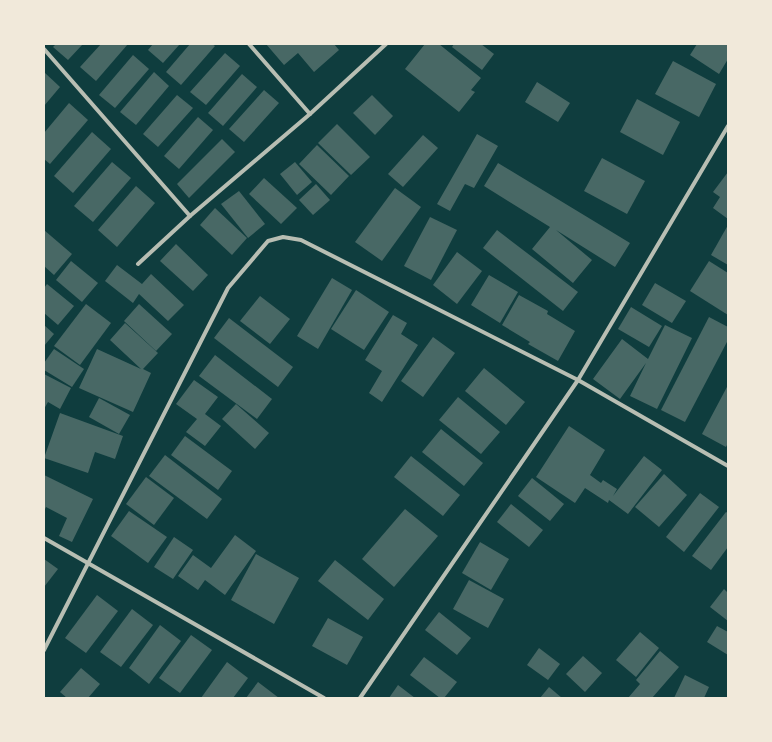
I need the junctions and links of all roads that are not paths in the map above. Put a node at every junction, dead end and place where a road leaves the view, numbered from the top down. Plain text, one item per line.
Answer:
1 (249, 44) edge
2 (386, 44) edge
3 (44, 49) edge
4 (310, 114) junction
5 (728, 126) edge
6 (190, 216) junction
7 (138, 264) dead end
8 (578, 380) junction
9 (728, 466) edge
10 (44, 538) edge
11 (87, 563) junction
12 (44, 650) edge
13 (324, 698) edge
14 (360, 698) edge

1 - 4 street
2 - 4 street
3 - 6 street
4 - 6 street
5 - 8 street
6 - 7 street
8 - 9 street
8 - 11 street
8 - 14 street
10 - 11 street
11 - 12 street
11 - 13 street

